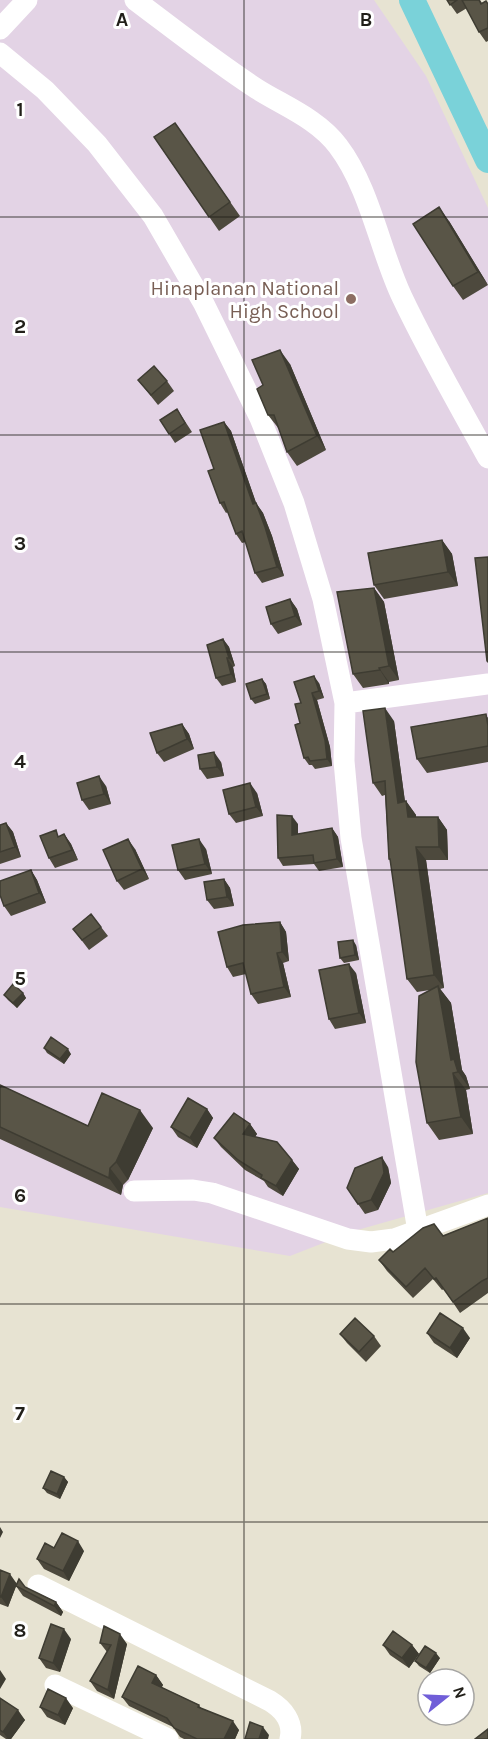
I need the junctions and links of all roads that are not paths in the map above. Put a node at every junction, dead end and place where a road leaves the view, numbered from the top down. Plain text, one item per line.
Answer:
1 (27, 0) edge
2 (135, 0) edge
3 (412, 0) edge
4 (0, 29) edge
5 (0, 53) edge
6 (488, 160) edge
7 (488, 458) edge
8 (488, 684) edge
9 (345, 703) junction
10 (134, 1191) dead end
11 (488, 1205) edge
12 (418, 1231) junction
13 (38, 1585) dead end
14 (55, 1685) dead end
15 (168, 1739) edge
16 (290, 1739) edge

1 - 4 street
2 - 7 street
3 - 6 main road
5 - 9 street
8 - 9 street
9 - 12 street
10 - 12 street
11 - 12 street
13 - 16 street
14 - 15 street

